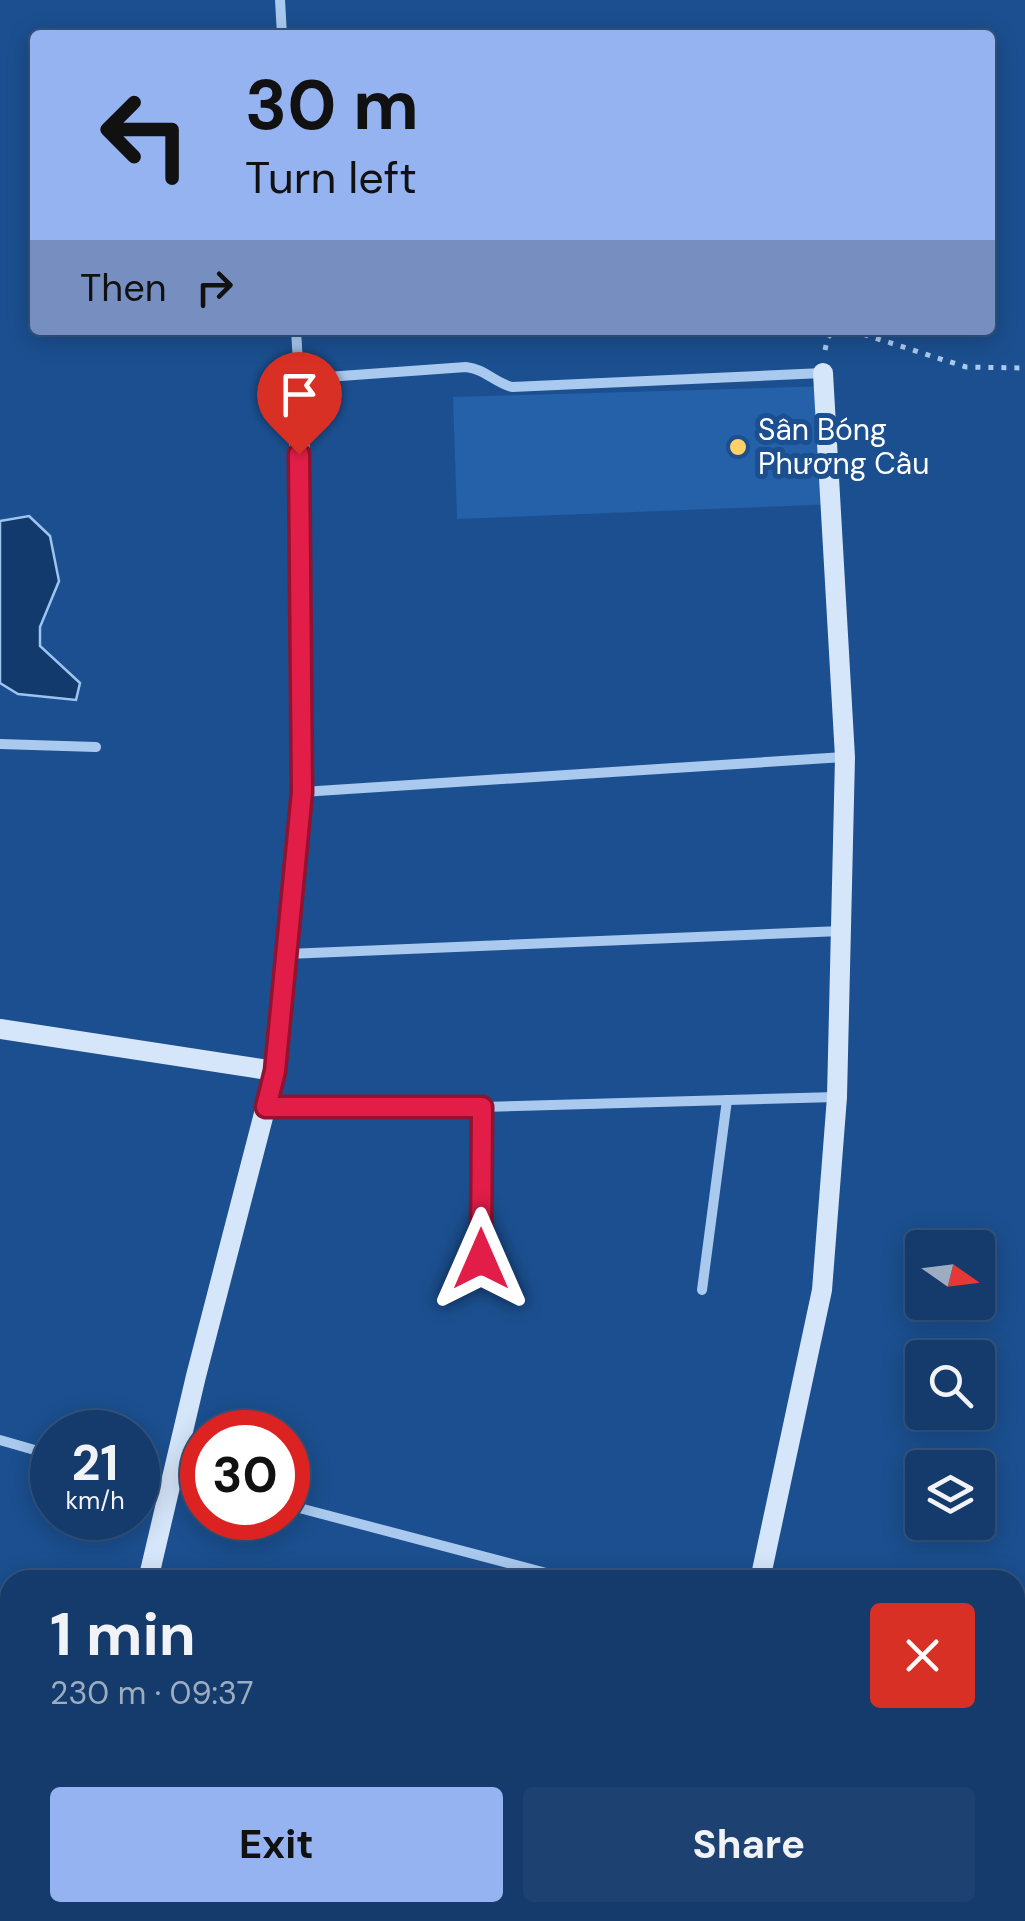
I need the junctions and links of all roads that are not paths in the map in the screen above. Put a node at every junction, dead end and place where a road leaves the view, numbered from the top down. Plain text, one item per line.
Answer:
1 (280, 0) edge
2 (282, 30) edge
3 (296, 335) edge
4 (823, 373) joint
5 (298, 378) junction
6 (0, 744) edge
7 (96, 747) dead end
8 (845, 757) junction
9 (302, 792) junction
10 (841, 931) junction
11 (286, 954) junction
12 (0, 1029) edge
13 (275, 1071) junction
14 (837, 1097) junction
15 (726, 1100) junction
16 (266, 1107) junction
17 (482, 1107) junction
18 (481, 1259) dead end
19 (702, 1290) dead end
20 (0, 1440) edge
21 (30, 1449) edge
22 (160, 1480) edge
23 (172, 1481) junction
24 (180, 1481) edge
25 (310, 1511) edge
26 (150, 1570) edge
27 (535, 1570) edge
28 (762, 1570) edge

1 - 2 street
3 - 5 street
4 - 5 street
4 - 8 street
5 - 9 street
6 - 7 street
8 - 9 street
8 - 10 street
9 - 11 street
10 - 11 street
10 - 14 street
11 - 13 street
12 - 13 street
13 - 16 street
14 - 15 street
14 - 28 street
15 - 17 street
15 - 19 street
16 - 17 street
16 - 23 street
17 - 18 street
20 - 21 street
22 - 23 street
23 - 24 street
23 - 26 street
25 - 27 street

